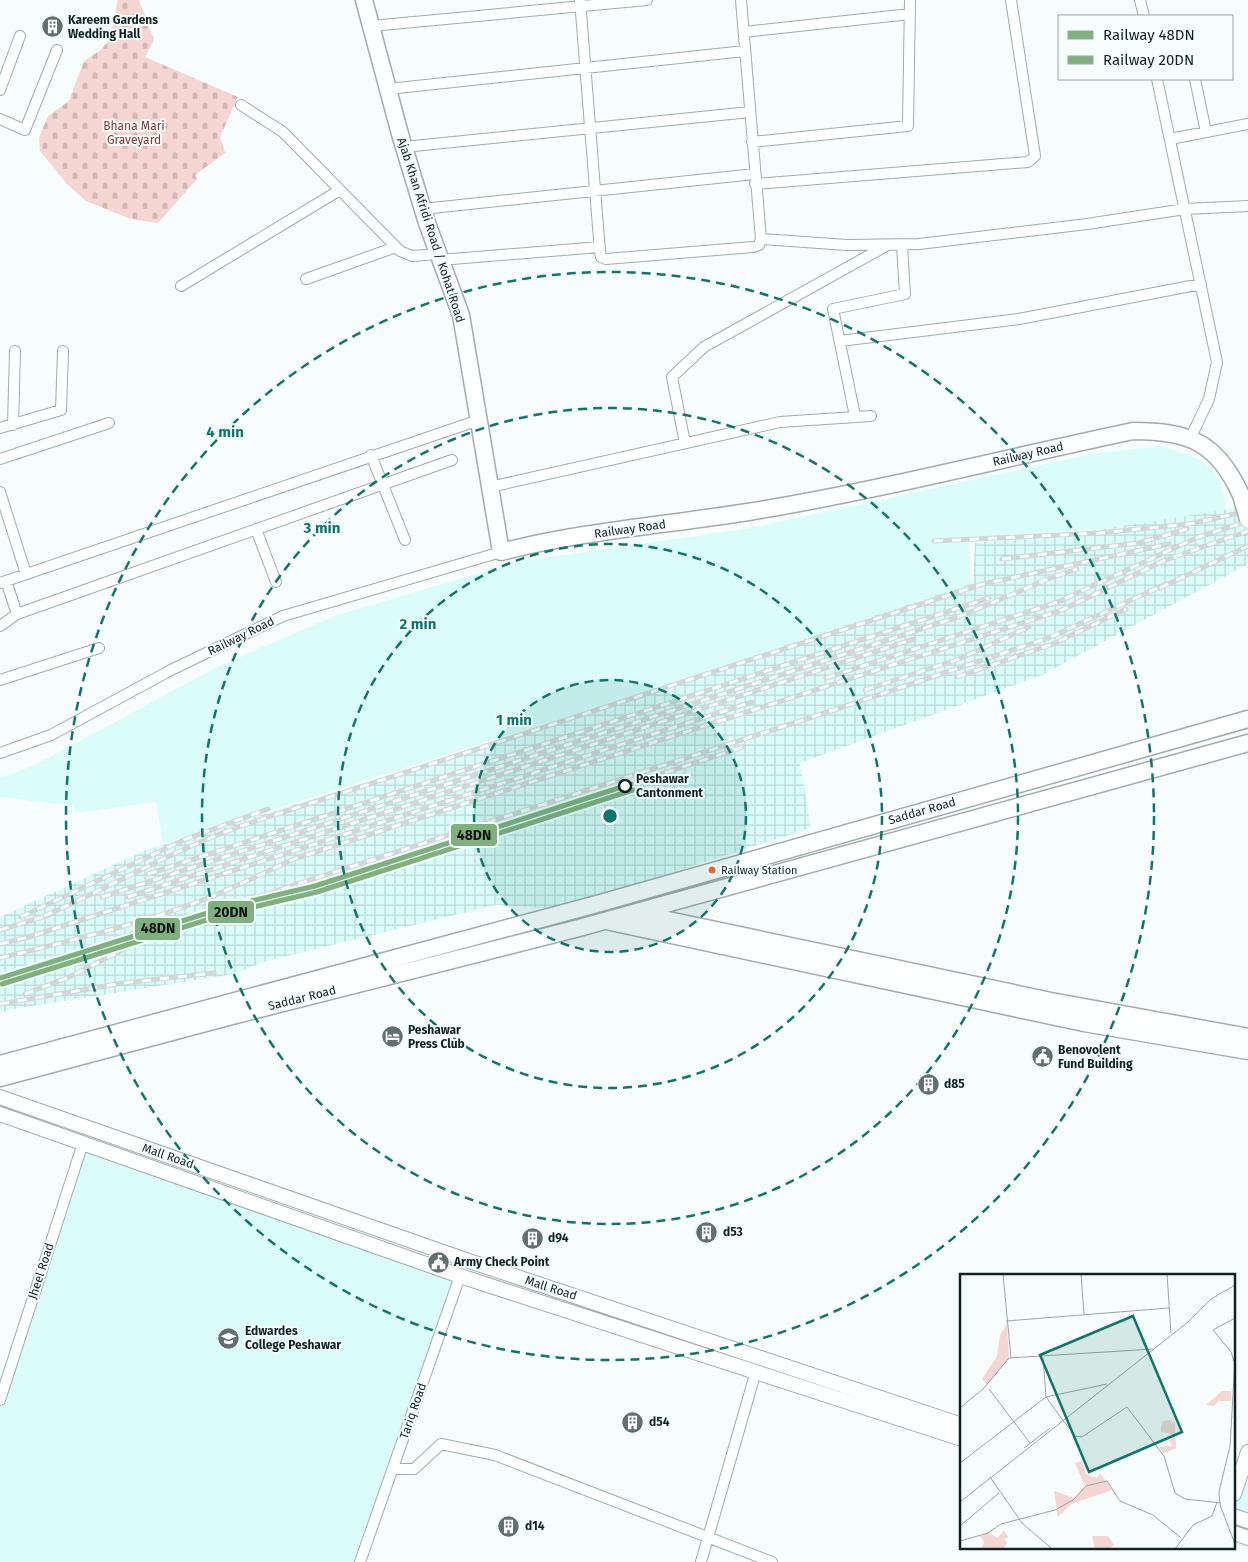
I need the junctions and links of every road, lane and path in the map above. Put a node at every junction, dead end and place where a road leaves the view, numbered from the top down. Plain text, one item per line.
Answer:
1 (364, 0) edge
2 (647, 0) edge
3 (741, 0) edge
4 (910, 0) edge
5 (1011, 0) edge
6 (1140, 0) edge
7 (580, 3) edge
8 (910, 14) junction
9 (1144, 15) edge
10 (371, 26) junction
11 (744, 32) junction
12 (20, 36) dead end
13 (57, 50) dead end
14 (745, 51) junction
15 (585, 68) junction
16 (1157, 80) edge
17 (1195, 80) edge
18 (388, 89) junction
19 (0, 90) edge
20 (241, 105) dead end
21 (750, 112) junction
22 (0, 119) edge
23 (1248, 124) edge
24 (590, 128) junction
25 (1206, 132) junction
26 (1170, 139) junction
27 (752, 142) junction
28 (404, 147) junction
29 (755, 179) junction
30 (340, 190) junction
31 (595, 191) junction
32 (1248, 206) edge
33 (422, 209) junction
34 (1184, 209) junction
35 (761, 240) junction
36 (889, 244) junction
37 (902, 245) junction
38 (600, 247) junction
39 (396, 248) junction
40 (439, 257) junction
41 (306, 279) dead end
42 (1201, 284) junction
43 (181, 286) dead end
44 (840, 341) junction
45 (15, 351) dead end
46 (63, 351) dead end
47 (855, 416) junction
48 (871, 416) dead end
49 (479, 420) junction
50 (109, 423) dead end
51 (12, 425) junction
52 (0, 428) edge
53 (1190, 439) junction
54 (685, 442) junction
55 (370, 455) junction
56 (0, 459) edge
57 (452, 460) dead end
58 (382, 485) junction
59 (490, 487) junction
60 (0, 492) edge
61 (1248, 519) edge
62 (256, 529) junction
63 (404, 540) dead end
64 (501, 552) junction
65 (26, 574) junction
66 (3, 582) edge
67 (276, 582) dead end
68 (17, 614) junction
69 (0, 626) edge
70 (98, 648) dead end
71 (0, 680) edge
72 (1248, 719) edge
73 (1248, 743) edge
74 (0, 752) edge
75 (597, 904) junction
76 (632, 913) junction
77 (604, 921) junction
78 (725, 940) junction
79 (1248, 1037) edge
80 (1248, 1050) edge
81 (0, 1064) edge
82 (0, 1078) edge
83 (0, 1097) edge
84 (0, 1114) edge
85 (83, 1143) junction
86 (466, 1260) junction
87 (460, 1276) junction
88 (756, 1371) junction
89 (0, 1400) edge
90 (960, 1423) edge
91 (960, 1439) edge
92 (1248, 1452) edge
93 (393, 1469) junction
94 (1236, 1488) edge
95 (1236, 1517) edge
96 (1248, 1521) edge
97 (1236, 1534) edge
98 (709, 1538) junction
99 (1248, 1538) edge
100 (360, 1562) edge
101 (700, 1562) edge
102 (772, 1562) edge

1 - 10 main road, Ajab Khan Afridi Road / Kohat Road
2 - 7 street
3 - 11 street
4 - 8 street
5 - 29 street
6 - 9 street
7 - 10 street
7 - 15 street
8 - 11 street
8 - 27 street
10 - 18 main road, Ajab Khan Afridi Road / Kohat Road
11 - 14 street
12 - 19 street
13 - 22 street
14 - 15 street
14 - 21 street
15 - 18 street
15 - 24 street
16 - 26 street
17 - 25 street
18 - 28 main road, Ajab Khan Afridi Road / Kohat Road
20 - 30 street
21 - 24 street
21 - 27 street
23 - 25 street
24 - 28 street
24 - 31 street
25 - 26 street
26 - 34 street
27 - 29 street
28 - 33 main road, Ajab Khan Afridi Road / Kohat Road
29 - 31 street
29 - 35 street
30 - 39 street
30 - 43 street
31 - 33 street
31 - 38 street
32 - 34 street
33 - 40 main road, Ajab Khan Afridi Road / Kohat Road
34 - 37 street
34 - 42 street
35 - 36 street
35 - 38 street
36 - 37 street
36 - 54 street
37 - 44 street
38 - 40 street
39 - 40 street
39 - 41 street
40 - 49 main road, Ajab Khan Afridi Road / Kohat Road
42 - 44 street
42 - 53 street
44 - 47 street
45 - 51 street
46 - 51 street
47 - 48 street
47 - 54 street
49 - 55 street
49 - 59 main road, Ajab Khan Afridi Road / Kohat Road
50 - 56 street
51 - 52 street
53 - 61 main road, Railway Road, bridge
53 - 64 main road, Railway Road
54 - 59 street
55 - 58 street
55 - 65 street
57 - 58 street
58 - 62 street
58 - 63 street
59 - 64 main road, Ajab Khan Afridi Road / Kohat Road
60 - 65 street
62 - 67 street
62 - 68 street
64 - 74 street, Railway Road
65 - 66 street
66 - 68 street
68 - 69 street
70 - 71 street
72 - 75 main road, Saddar Road
73 - 76 main road, Saddar Road
75 - 76 main road, Saddar Road
75 - 81 main road, Saddar Road
76 - 77 main road, Saddar Road
76 - 78 main road, Saddar Road
77 - 78 main road, Saddar Road
77 - 82 main road, Saddar Road
78 - 79 main road, Saddar Road
78 - 80 main road, Saddar Road
83 - 86 main road, Mall Road
84 - 85 main road, Mall Road
85 - 87 main road, Mall Road
85 - 89 street, Jheel Road
86 - 87 main road, Tariq Road
86 - 90 main road, Mall Road
87 - 88 main road, Mall Road
87 - 93 street, Tariq Road
88 - 91 main road, Mall Road
88 - 98 street
92 - 94 main road
93 - 98 street
93 - 100 street, Tariq Road
95 - 96 main road
97 - 99 main road
98 - 101 street
98 - 102 street

